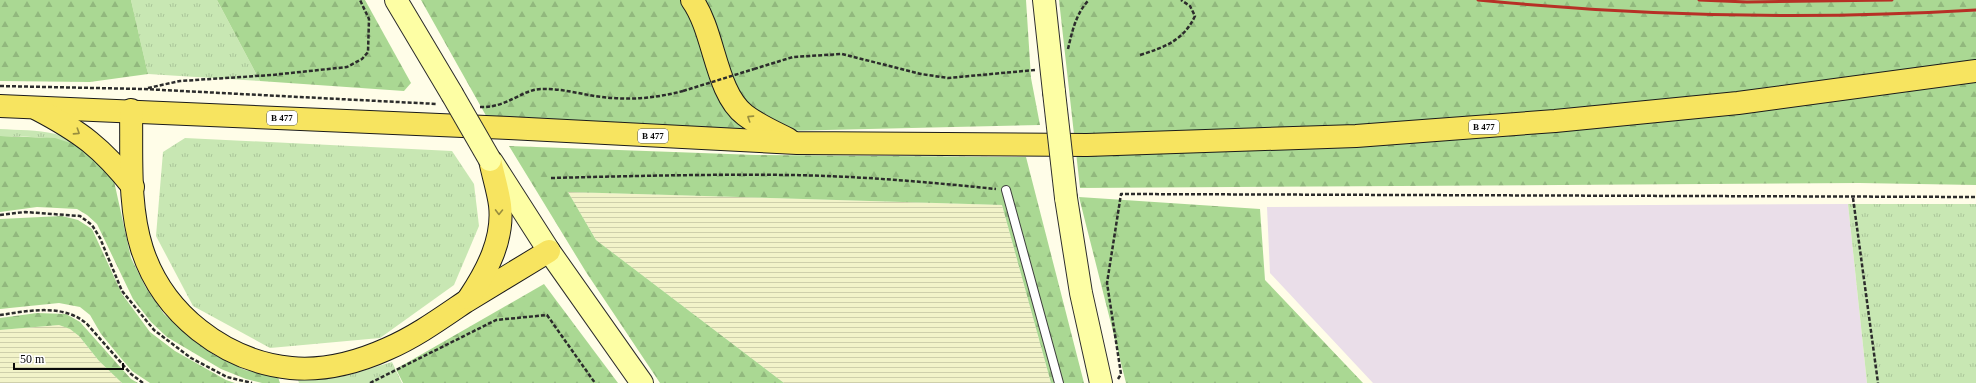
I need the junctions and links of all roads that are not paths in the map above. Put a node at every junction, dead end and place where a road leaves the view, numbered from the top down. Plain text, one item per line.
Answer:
1 (396, 0) edge
2 (692, 0) edge
3 (1044, 0) edge
4 (1976, 71) edge
5 (0, 106) edge
6 (30, 106) junction
7 (131, 110) junction
8 (796, 143) junction
9 (490, 160) junction
10 (133, 187) junction
11 (1006, 190) road end
12 (549, 251) junction
13 (468, 301) junction
14 (642, 383) edge
15 (1059, 383) edge
16 (1101, 383) edge

1 - 9 main road, bridge
8 -> 2 main road
3 - 16 main road, bridge
4 - 8 main road, B 477
5 - 6 main road, B 477
6 - 7 main road, B 477
6 -> 10 main road
7 - 8 main road, B 477
7 - 10 main road
9 - 12 main road
9 -> 13 main road
10 - 13 main road
11 - 15 lane
12 - 13 main road
12 - 14 main road

